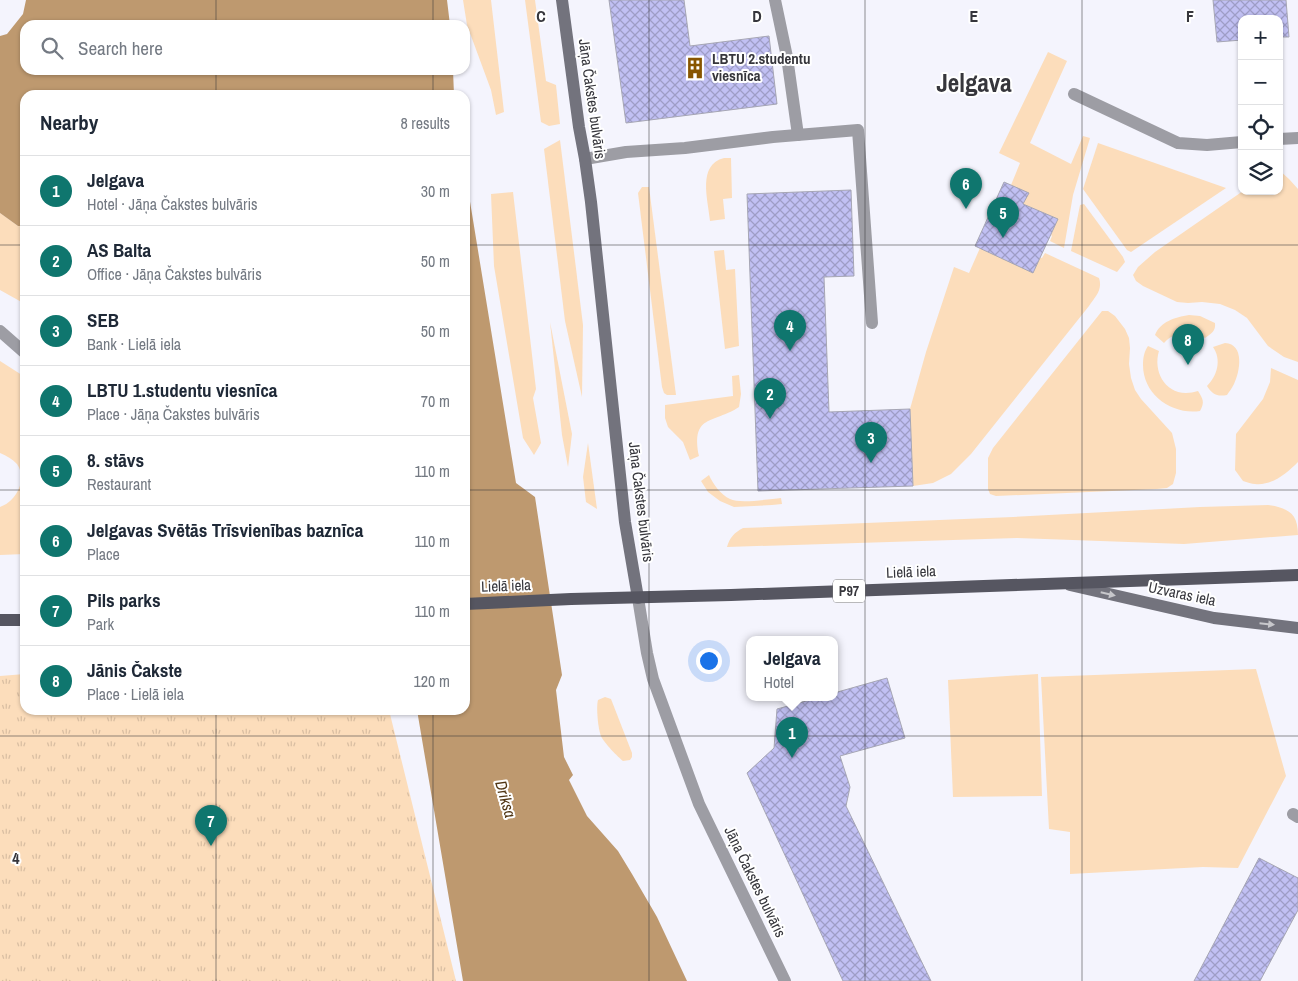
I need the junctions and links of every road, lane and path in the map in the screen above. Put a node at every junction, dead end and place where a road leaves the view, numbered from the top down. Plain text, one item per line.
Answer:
1 (562, 0) edge
2 (775, 0) edge
3 (1074, 94) dead end
4 (798, 135) junction
5 (1298, 138) edge
6 (1283, 139) edge
7 (1238, 142) edge
8 (585, 158) junction
9 (872, 323) dead end
10 (0, 331) edge
11 (20, 348) edge
12 (1298, 575) edge
13 (1060, 583) junction
14 (638, 598) junction
15 (470, 604) edge
16 (0, 620) edge
17 (20, 620) edge
18 (1298, 628) edge
19 (785, 981) edge

1 - 8 street, Jāņa Čakstes bulvāris
2 - 4 street
3 - 7 street
4 - 8 street
4 - 9 street
5 - 6 street
8 - 14 street, Jāņa Čakstes bulvāris
10 - 11 street
12 - 13 main road, Lielā iela / P97
13 - 14 main road, Lielā iela / P97
13 -> 18 street, Uzvaras iela
14 - 15 main road, Lielā iela / P97
14 - 19 street, Jāņa Čakstes bulvāris
16 - 17 main road

